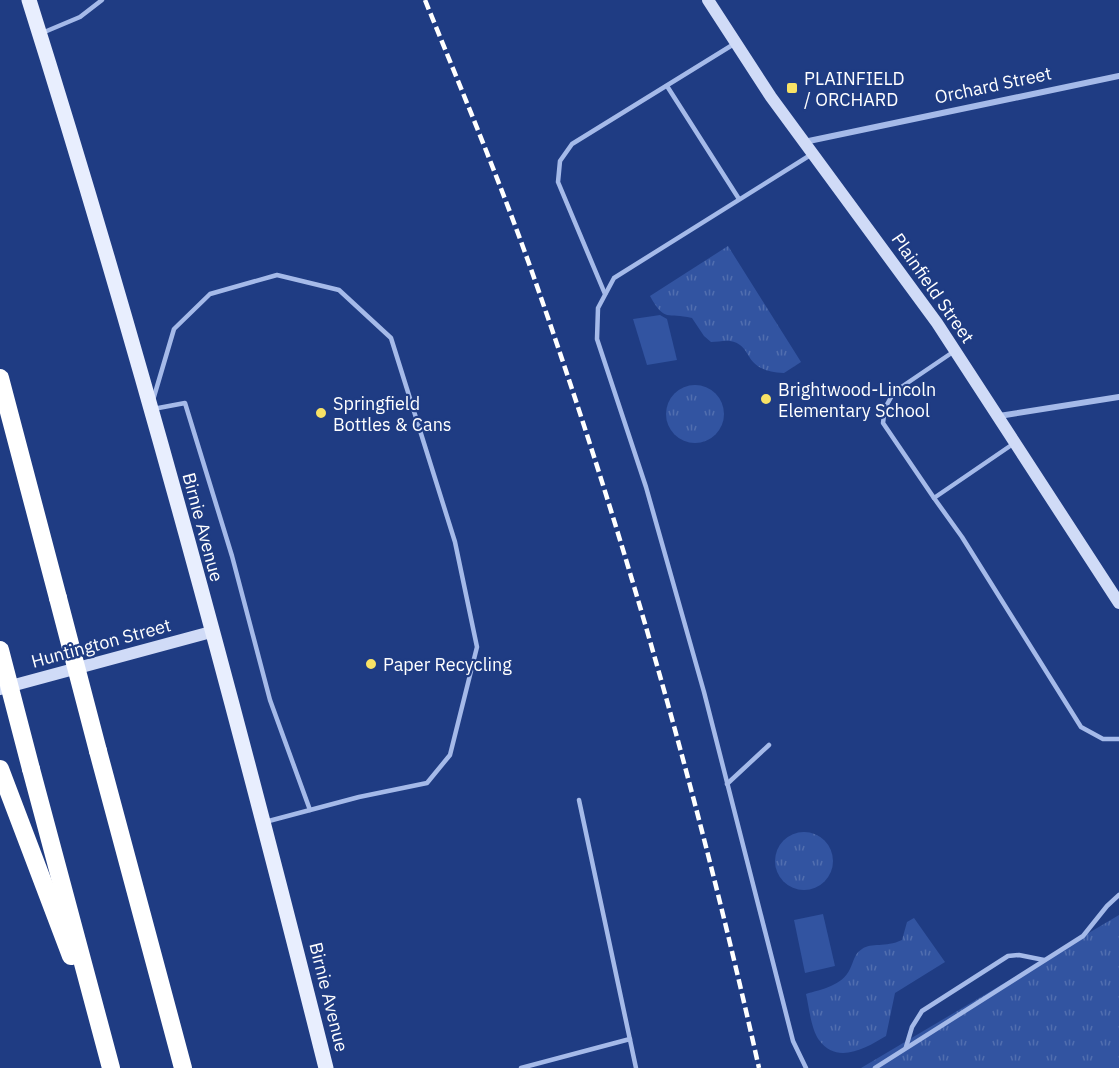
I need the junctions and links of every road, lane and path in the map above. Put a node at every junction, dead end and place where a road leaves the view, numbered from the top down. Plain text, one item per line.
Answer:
1 (29, 0) edge
2 (102, 0) edge
3 (708, 0) edge
4 (40, 34) junction
5 (736, 43) junction
6 (1119, 76) edge
7 (667, 86) junction
8 (804, 142) junction
9 (812, 154) junction
10 (740, 199) junction
11 (605, 294) junction
12 (955, 350) junction
13 (0, 378) edge
14 (1119, 397) edge
15 (150, 410) junction
16 (999, 416) junction
17 (1016, 442) junction
18 (934, 498) junction
19 (1119, 603) edge
20 (211, 632) junction
21 (0, 650) edge
22 (0, 689) edge
23 (1119, 739) edge
24 (769, 745) dead end
25 (0, 769) edge
26 (728, 784) junction
27 (579, 800) dead end
28 (310, 810) junction
29 (263, 823) junction
30 (1119, 895) edge
31 (1044, 960) junction
32 (630, 1040) junction
33 (906, 1047) junction
34 (106, 1050) junction
35 (111, 1068) edge
36 (183, 1068) edge
37 (326, 1068) edge
38 (520, 1068) edge
39 (636, 1068) edge
40 (806, 1068) edge
41 (874, 1068) edge

1 - 4 main road, Birnie Avenue
2 - 4 lane
3 - 5 street, Plainfield Street
4 - 15 main road, Birnie Avenue
5 - 7 lane
5 - 8 street, Plainfield Street
6 - 8 street, Orchard Street
7 - 10 lane
7 - 11 lane
8 - 9 street, Plainfield Street
9 - 10 lane
9 - 12 street, Plainfield Street
10 - 11 lane
11 - 26 lane
12 - 16 street, Plainfield Street
12 - 18 lane
13 - 36 highway, bridge
14 - 16 street
15 - 20 main road, Birnie Avenue
15 - 28 lane
15 - 28 lane
16 - 17 street, Plainfield Street
17 - 18 lane
17 - 19 street, Plainfield Street
18 - 23 lane
20 - 22 street, Huntington Street
20 - 29 main road, Birnie Avenue
21 - 34 highway, bridge
24 - 26 lane
25 - 34 highway
26 - 40 lane
27 - 32 lane
28 - 29 lane
29 - 37 main road, Birnie Avenue
30 - 31 lane
31 - 33 lane
31 - 33 lane
32 - 38 lane
32 - 39 lane
33 - 41 lane
34 - 35 highway

